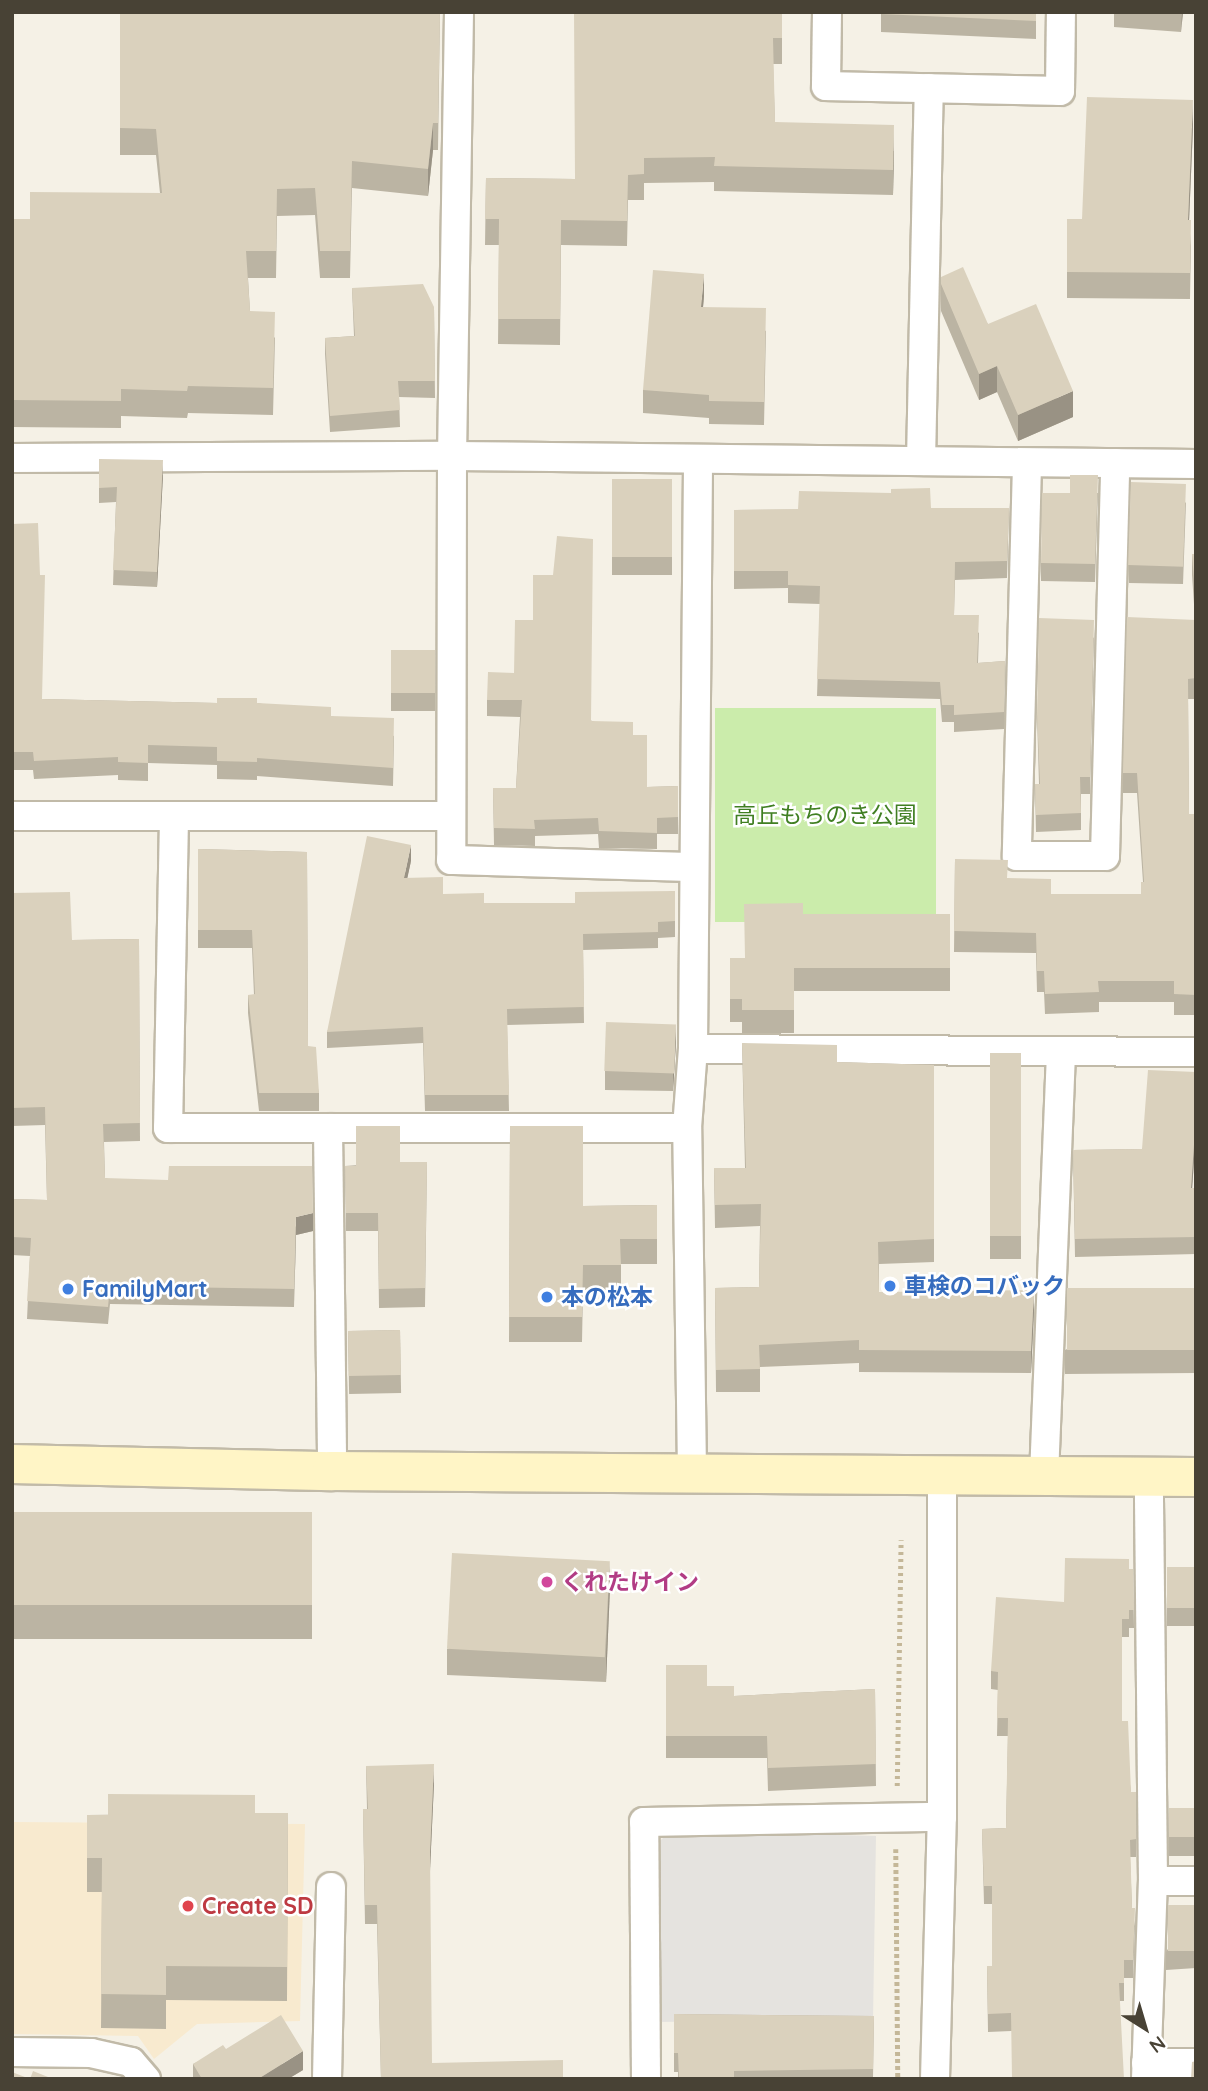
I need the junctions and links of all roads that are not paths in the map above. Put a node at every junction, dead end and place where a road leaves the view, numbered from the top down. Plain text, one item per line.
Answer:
1 (459, 12) edge
2 (827, 12) edge
3 (1061, 12) edge
4 (929, 88) junction
5 (452, 456) junction
6 (12, 458) edge
7 (698, 459) junction
8 (921, 461) junction
9 (1115, 463) junction
10 (1027, 464) junction
11 (1196, 464) edge
12 (451, 816) junction
13 (12, 817) edge
14 (174, 818) junction
15 (692, 867) junction
16 (693, 1049) junction
17 (1196, 1052) edge
18 (1061, 1053) junction
19 (328, 1128) junction
20 (687, 1128) junction
21 (12, 1464) edge
22 (332, 1471) junction
23 (692, 1472) junction
24 (942, 1476) junction
25 (1044, 1476) junction
26 (1149, 1477) junction
27 (1196, 1477) edge
28 (942, 1817) junction
29 (1153, 1881) junction
30 (1196, 1881) edge
31 (331, 1886) dead end
32 (12, 2052) edge
33 (1196, 2063) edge
34 (1146, 2071) edge
35 (146, 2079) edge
36 (327, 2079) edge
37 (646, 2079) edge
38 (935, 2079) edge

1 - 5 street
2 - 4 street
3 - 4 street
4 - 8 street
5 - 6 street
5 - 7 street
5 - 12 street
7 - 8 street
7 - 15 street
8 - 10 street
9 - 10 street
9 - 10 street
9 - 11 street
12 - 14 street
12 - 15 street
13 - 14 street
14 - 19 street
15 - 16 street
16 - 18 street
16 - 20 street
17 - 18 street
18 - 25 street
19 - 20 street
19 - 22 street
20 - 23 street
21 - 22 street
22 - 23 street
23 - 24 street
24 - 25 street
24 - 28 street
25 - 26 street
26 - 27 street
26 - 29 street
28 - 37 street
28 - 38 street
29 - 30 street
29 - 34 street
31 - 36 street
32 - 35 street
33 - 34 street

